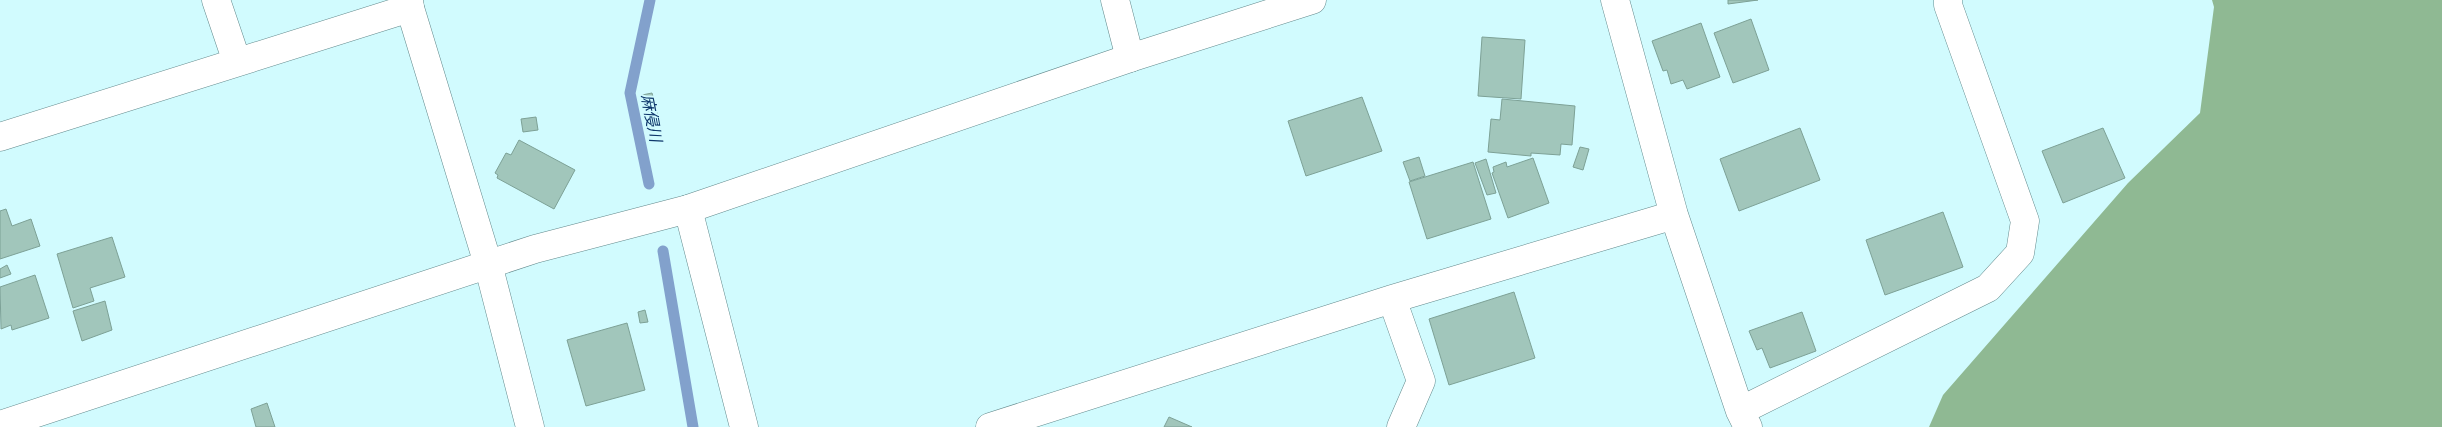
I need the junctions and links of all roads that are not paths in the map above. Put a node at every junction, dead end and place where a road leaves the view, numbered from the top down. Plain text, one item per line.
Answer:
1 (216, 0) edge
2 (1115, 0) edge
3 (1312, 0) edge
4 (1615, 0) edge
5 (1948, 0) edge
6 (410, 4) edge
7 (1130, 58) junction
8 (237, 62) junction
9 (0, 137) edge
10 (688, 209) junction
11 (1674, 215) junction
12 (488, 264) junction
13 (1392, 299) junction
14 (1744, 419) edge
15 (0, 424) edge
16 (530, 427) edge
17 (744, 427) edge
18 (990, 427) edge
19 (1401, 427) edge

1 - 8 street
2 - 7 street
3 - 7 street
4 - 11 street
5 - 14 street
6 - 8 street
6 - 12 street
7 - 10 street
8 - 9 street
10 - 12 street
10 - 17 street
11 - 13 street
11 - 14 street
12 - 15 street
12 - 16 street
13 - 18 street
13 - 19 street

